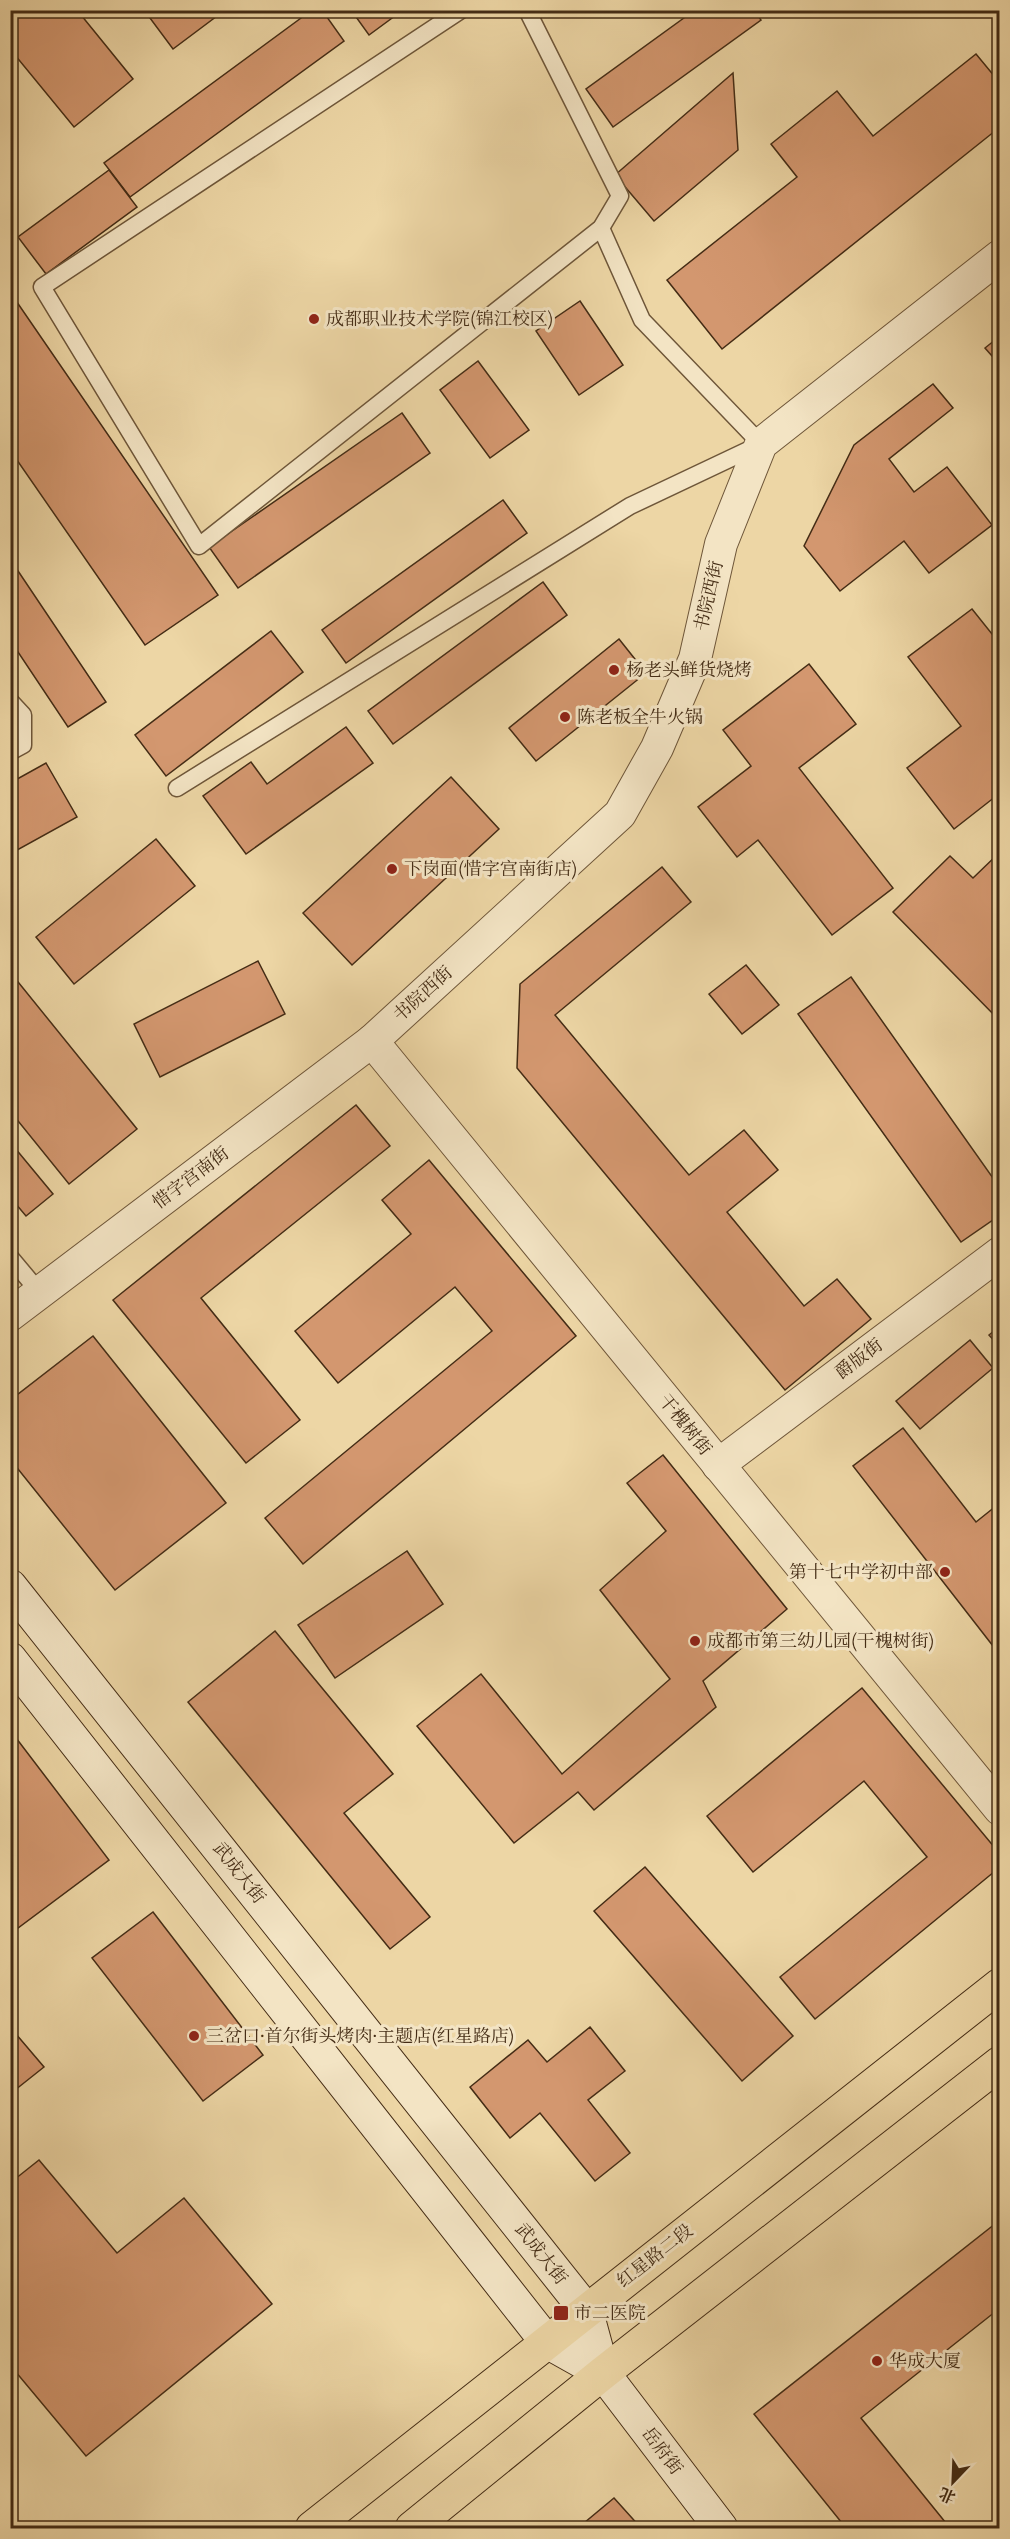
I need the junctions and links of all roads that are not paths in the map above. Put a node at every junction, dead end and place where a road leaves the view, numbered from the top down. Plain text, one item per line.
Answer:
1 (460, 10) edge
2 (527, 10) edge
3 (602, 228) junction
4 (999, 256) edge
5 (761, 444) junction
6 (10, 701) edge
7 (10, 752) edge
8 (177, 788) dead end
9 (372, 1041) junction
10 (999, 1252) edge
11 (10, 1257) edge
12 (40, 1293) junction
13 (10, 1316) edge
14 (718, 1466) junction
15 (10, 1586) edge
16 (10, 1659) edge
17 (999, 1809) edge
18 (999, 1985) edge
19 (999, 2063) edge
20 (586, 2310) junction
21 (546, 2341) junction
22 (603, 2373) junction
23 (312, 2529) edge
24 (412, 2529) edge
25 (721, 2529) edge

1 - 3 lane
2 - 3 lane
3 - 5 lane
4 - 5 street, 书院西街
5 - 8 lane
5 - 9 street, 书院西街
6 - 7 lane
9 - 12 street, 惜字宫南街
9 - 14 street, 干槐树街
10 - 14 street, 爵版街
11 - 12 lane
12 - 13 street, 惜字宫南街
14 - 17 street, 干槐树街
15 - 20 main road, 武成大街
16 - 21 main road
18 - 20 main road, 红星路二段
19 - 22 main road
20 - 21 main road, 红星路二段
20 - 22 main road, 武成大街
21 - 22 main road
21 - 23 main road, 红星路二段
22 - 24 main road
22 - 25 main road, 岳府街

